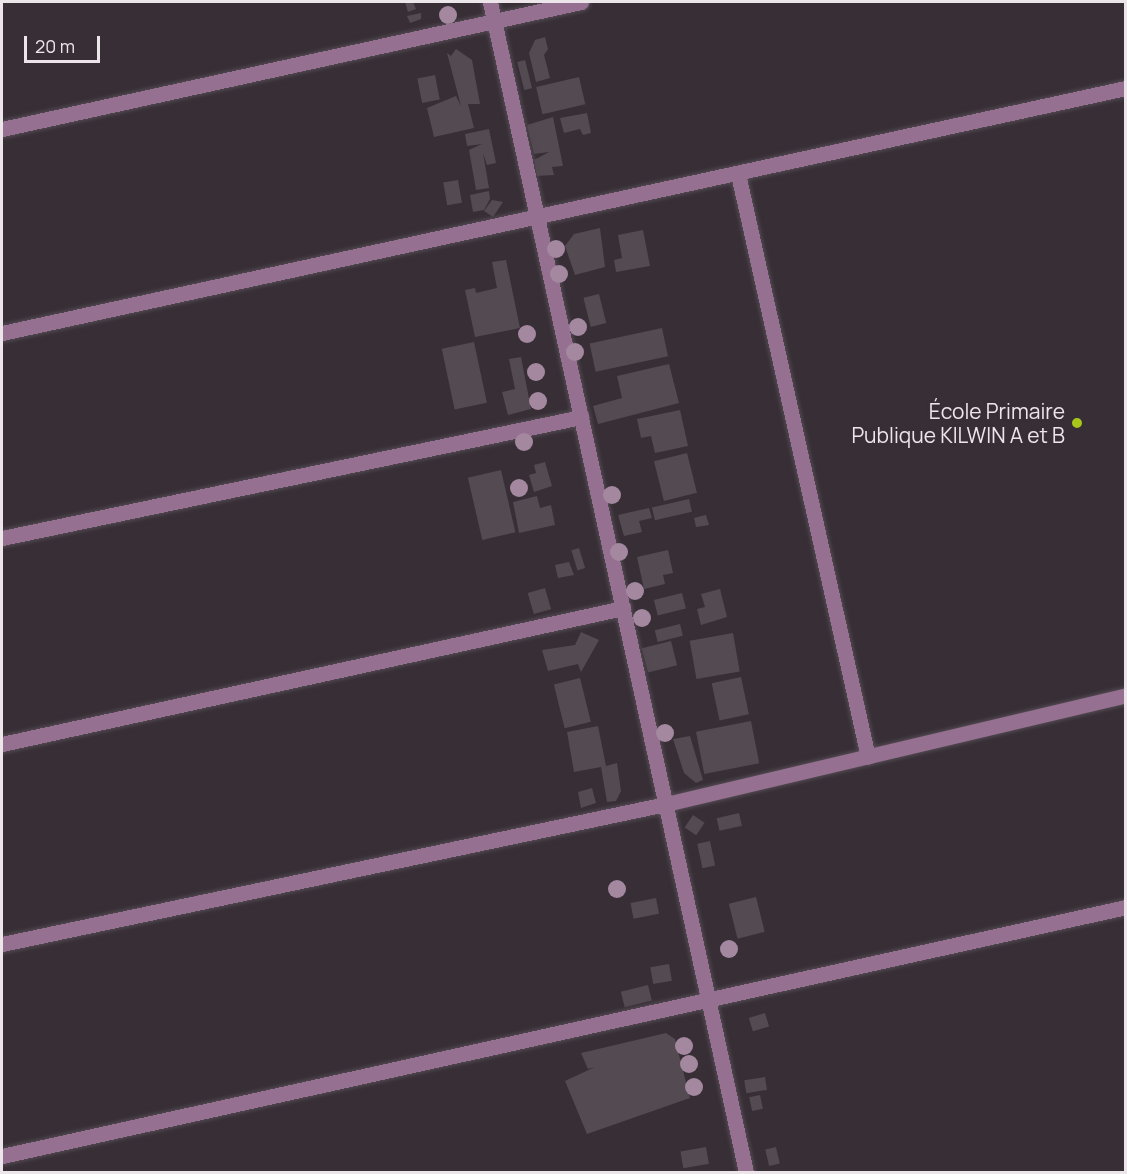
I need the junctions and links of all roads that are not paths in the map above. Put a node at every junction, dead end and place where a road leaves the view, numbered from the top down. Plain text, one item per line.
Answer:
1 (490, 2) edge
2 (581, 2) edge
3 (494, 21) junction
4 (1125, 88) edge
5 (2, 129) edge
6 (738, 174) junction
7 (537, 218) junction
8 (2, 333) edge
9 (581, 417) junction
10 (2, 538) edge
11 (623, 608) junction
12 (1125, 695) edge
13 (2, 744) edge
14 (868, 757) junction
15 (666, 804) junction
16 (1125, 907) edge
17 (2, 944) edge
18 (708, 997) junction
19 (2, 1155) edge
20 (746, 1173) edge

1 - 3 street
2 - 3 street
3 - 5 street
3 - 7 street
4 - 6 street
6 - 7 street
6 - 14 street
7 - 8 street
7 - 9 street
9 - 10 street
9 - 11 street
11 - 13 street
11 - 15 street
12 - 14 street
14 - 15 street
15 - 17 street
15 - 18 street
16 - 18 street
18 - 19 street
18 - 20 street

